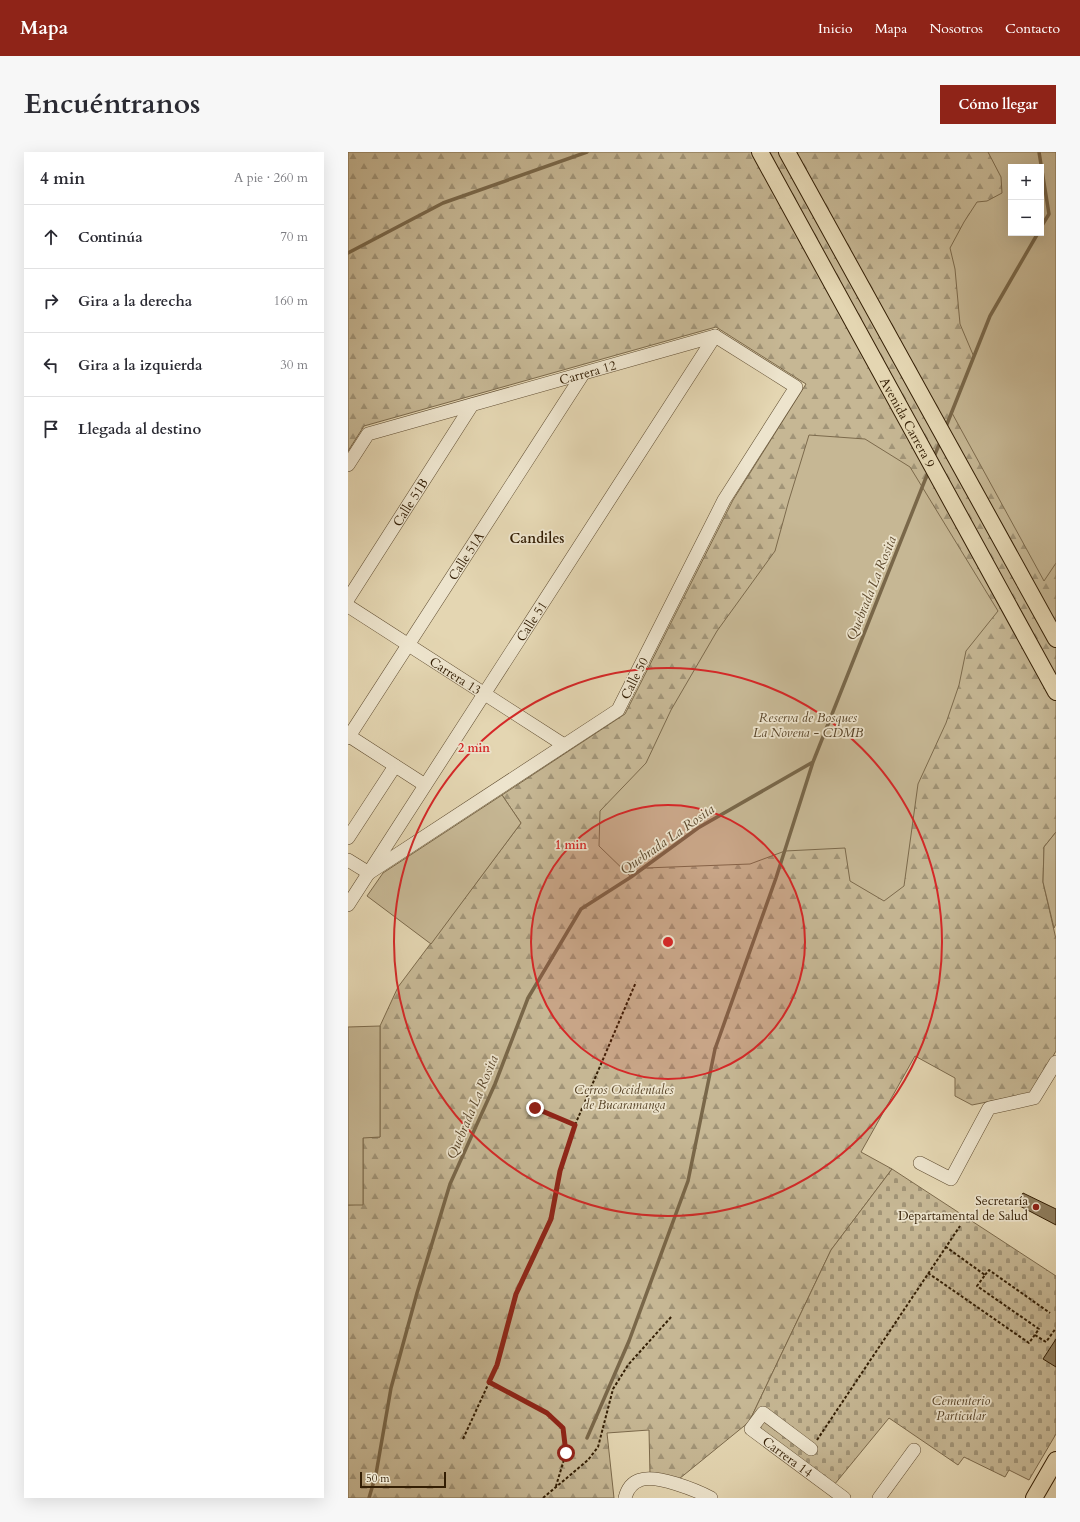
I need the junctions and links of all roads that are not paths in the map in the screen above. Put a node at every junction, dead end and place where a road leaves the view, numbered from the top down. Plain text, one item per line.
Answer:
1 (760, 152) edge
2 (787, 152) edge
3 (715, 336) junction
4 (583, 374) junction
5 (472, 405) junction
6 (348, 465) edge
7 (348, 600) edge
8 (348, 606) edge
9 (1056, 639) edge
10 (408, 645) junction
11 (1056, 692) edge
12 (484, 694) junction
13 (353, 718) edge
14 (349, 737) edge
15 (564, 745) junction
16 (395, 766) junction
17 (425, 785) junction
18 (348, 838) edge
19 (348, 860) edge
20 (368, 873) junction
21 (348, 905) edge
22 (1056, 1062) edge
23 (920, 1163) dead end
24 (811, 1449) road end
25 (914, 1450) dead end
26 (1055, 1465) edge
27 (625, 1498) edge
28 (711, 1498) edge
29 (844, 1498) edge
30 (878, 1498) edge
31 (1034, 1498) edge

1 - 11 main road, Avenida Carrera 9
2 - 9 main road, Avenida Carrera 9
3 - 4 street, Carrera 12
3 - 12 street, Calle 51
3 - 15 street, Calle 50
4 - 5 street, Carrera 12
4 - 10 street, Calle 51A
5 - 6 street, Carrera 12
5 - 7 street, Calle 51B
8 - 10 street, Carrera 13
10 - 12 street, Carrera 13
10 - 13 street, Calle 51A
12 - 15 street, Carrera 13
12 - 17 street, Calle 51
13 - 14 street, Calle 51A
14 - 16 street
15 - 20 street, Calle 50
16 - 17 street
16 - 18 street
17 - 20 street, Calle 51
19 - 20 street
20 - 21 street, Calle 51
22 - 23 street
24 - 29 street, Carrera 14
25 - 30 street
26 - 31 main road
27 - 28 street

